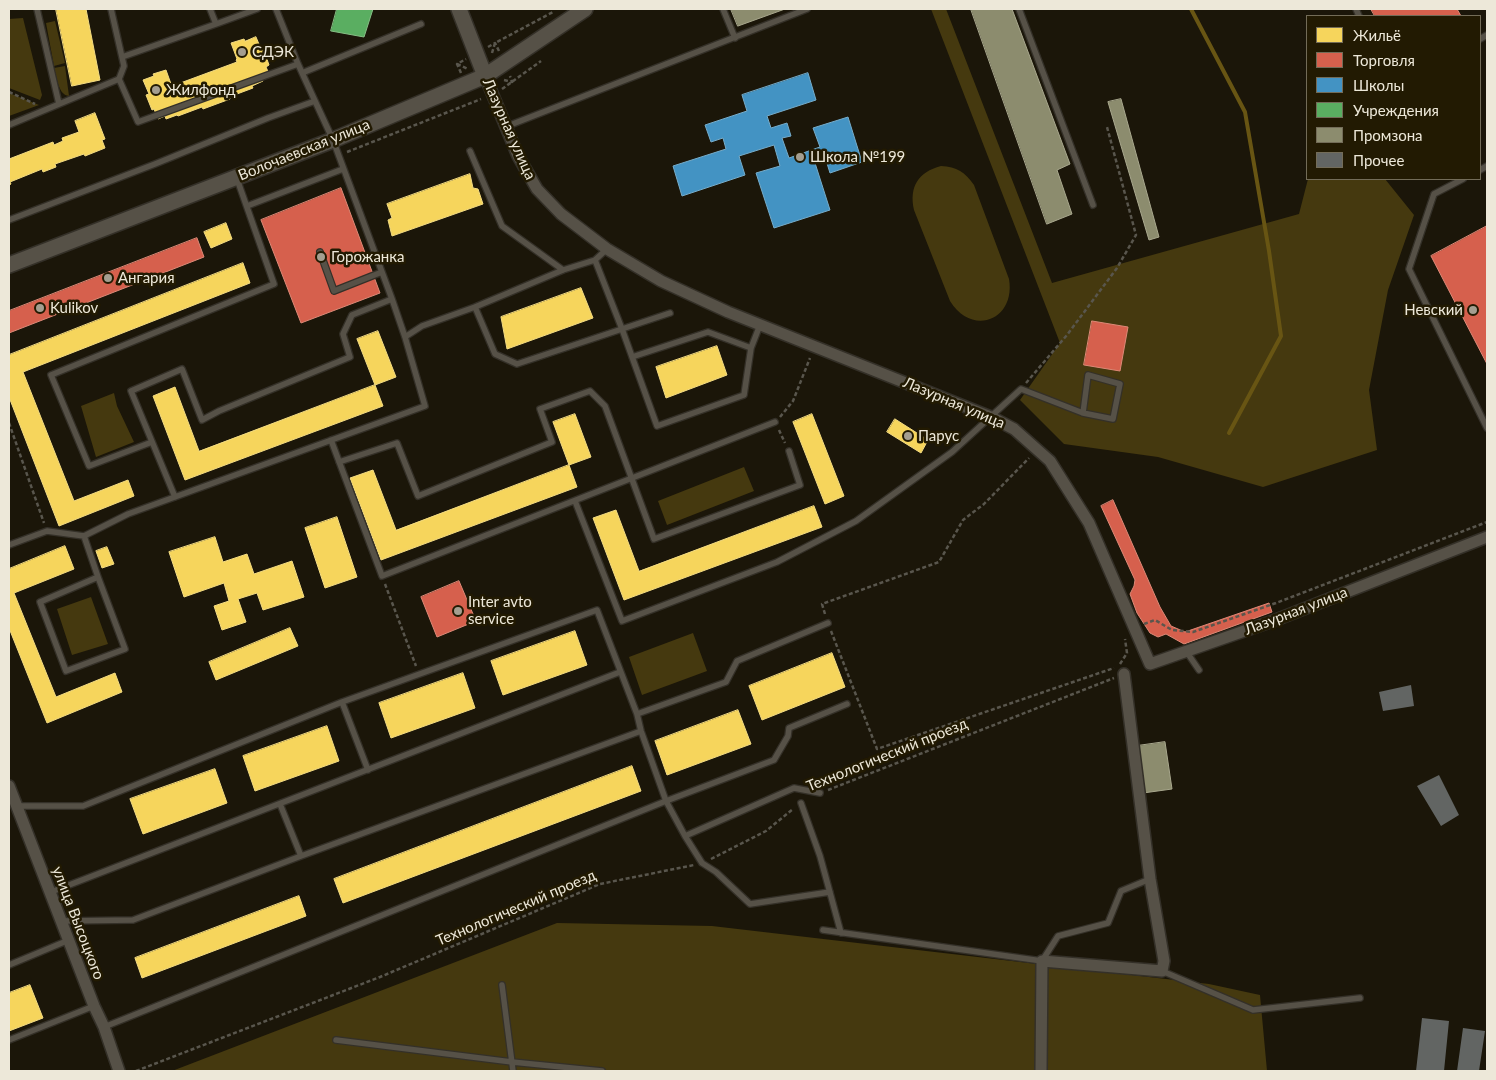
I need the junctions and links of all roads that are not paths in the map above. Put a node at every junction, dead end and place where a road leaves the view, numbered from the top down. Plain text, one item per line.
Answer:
1 (37, 9) edge
2 (111, 9) edge
3 (210, 9) edge
4 (257, 9) edge
5 (276, 9) edge
6 (458, 9) edge
7 (585, 9) edge
8 (724, 9) edge
9 (808, 9) edge
10 (1019, 9) edge
11 (216, 24) junction
12 (421, 24) dead end
13 (735, 38) junction
14 (122, 57) junction
15 (298, 64) junction
16 (302, 73) junction
17 (485, 76) junction
18 (119, 79) junction
19 (314, 101) junction
20 (59, 104) junction
21 (9, 125) edge
22 (505, 127) junction
23 (333, 140) junction
24 (470, 152) dead end
25 (343, 168) junction
26 (236, 177) junction
27 (1461, 180) edge
28 (1093, 205) dead end
29 (247, 206) junction
30 (9, 220) edge
31 (607, 249) junction
32 (320, 252) dead end
33 (595, 260) junction
34 (9, 265) edge
35 (563, 270) junction
36 (382, 272) junction
37 (392, 299) junction
38 (475, 307) junction
39 (670, 313) dead end
40 (760, 325) junction
41 (622, 329) junction
42 (405, 337) junction
43 (750, 348) junction
44 (632, 358) junction
45 (1083, 413) junction
46 (991, 417) junction
47 (775, 422) road end
48 (1487, 428) edge
49 (332, 440) junction
50 (152, 442) junction
51 (789, 451) road end
52 (339, 462) junction
53 (630, 478) junction
54 (175, 497) junction
55 (575, 501) junction
56 (84, 536) junction
57 (1487, 537) edge
58 (9, 546) edge
59 (98, 578) junction
60 (828, 623) road end
61 (1186, 651) junction
62 (1199, 670) dead end
63 (620, 672) junction
64 (1124, 674) road end
65 (342, 702) junction
66 (847, 704) dead end
67 (637, 714) junction
68 (640, 731) junction
69 (368, 770) junction
70 (9, 786) edge
71 (820, 793) road end
72 (666, 801) junction
73 (801, 803) road end
74 (280, 804) junction
75 (17, 806) junction
76 (685, 836) junction
77 (301, 856) junction
78 (1150, 879) junction
79 (50, 892) junction
80 (830, 892) junction
81 (61, 921) junction
82 (823, 930) dead end
83 (841, 933) junction
84 (69, 940) junction
85 (1042, 961) junction
86 (9, 965) edge
87 (1162, 971) junction
88 (502, 984) dead end
89 (1360, 998) dead end
90 (94, 1006) junction
91 (104, 1027) junction
92 (9, 1040) edge
93 (336, 1040) dead end
94 (512, 1062) junction
95 (119, 1071) edge
96 (513, 1071) edge
97 (602, 1071) edge
98 (1041, 1071) edge

1 - 20 lane
2 - 14 lane
3 - 11 lane
4 - 11 lane
5 - 15 lane
6 - 17 street, Лазурная улица
7 - 17 street, Волочаевская улица
8 - 13 lane
9 - 13 lane
10 - 28 lane
11 - 14 lane
12 - 16 lane
13 - 22 lane
14 - 18 lane
15 - 16 lane
15 - 18 lane
16 - 19 lane
17 - 22 street, Лазурная улица
17 - 23 street, Волочаевская улица
18 - 20 lane
19 - 23 lane
19 - 30 lane
20 - 21 lane
22 - 31 street, Лазурная улица
23 - 25 lane
23 - 26 street, Волочаевская улица
24 - 35 lane
25 - 29 lane
25 - 36 lane
26 - 29 lane
26 - 34 street, Волочаевская улица
27 - 48 lane
29 - 50 lane
31 - 33 lane
31 - 40 street, Лазурная улица
32 - 36 lane
33 - 35 lane
33 - 41 lane
35 - 38 lane
36 - 37 lane
37 - 42 lane
37 - 50 lane
38 - 41 lane
38 - 42 lane
39 - 41 lane
40 - 43 lane
40 - 46 street, Лазурная улица
41 - 44 lane
42 - 49 lane
43 - 44 lane
43 - 44 lane
45 - 45 lane
45 - 46 lane
46 - 55 lane
46 - 61 street, Лазурная улица
47 - 53 lane
49 - 52 lane
49 - 54 lane
50 - 54 lane
51 - 53 lane
52 - 53 lane
52 - 55 lane
53 - 55 lane
54 - 56 lane
56 - 58 lane
56 - 59 lane
57 - 61 street, Лазурная улица
59 - 59 lane
60 - 67 lane
61 - 62 lane
63 - 65 lane
63 - 67 lane
63 - 69 lane
64 - 78 street
65 - 69 lane
65 - 75 lane
66 - 72 lane
67 - 68 lane
68 - 72 lane
68 - 77 lane
69 - 74 lane
70 - 75 street, улица Высоцкого
71 - 76 lane
72 - 76 lane
72 - 91 lane
73 - 80 lane
74 - 77 lane
74 - 79 lane
75 - 79 street, улица Высоцкого
76 - 80 lane
77 - 81 lane
78 - 85 lane
78 - 87 street
79 - 81 street, улица Высоцкого
80 - 83 lane
81 - 84 street, улица Высоцкого
82 - 83 lane
83 - 85 lane
84 - 86 lane
84 - 90 street, улица Высоцкого
85 - 87 street
85 - 98 street
87 - 89 lane
88 - 94 lane
90 - 91 street, улица Высоцкого
90 - 92 lane
91 - 95 street, улица Высоцкого
93 - 94 lane
94 - 96 lane
94 - 97 lane

